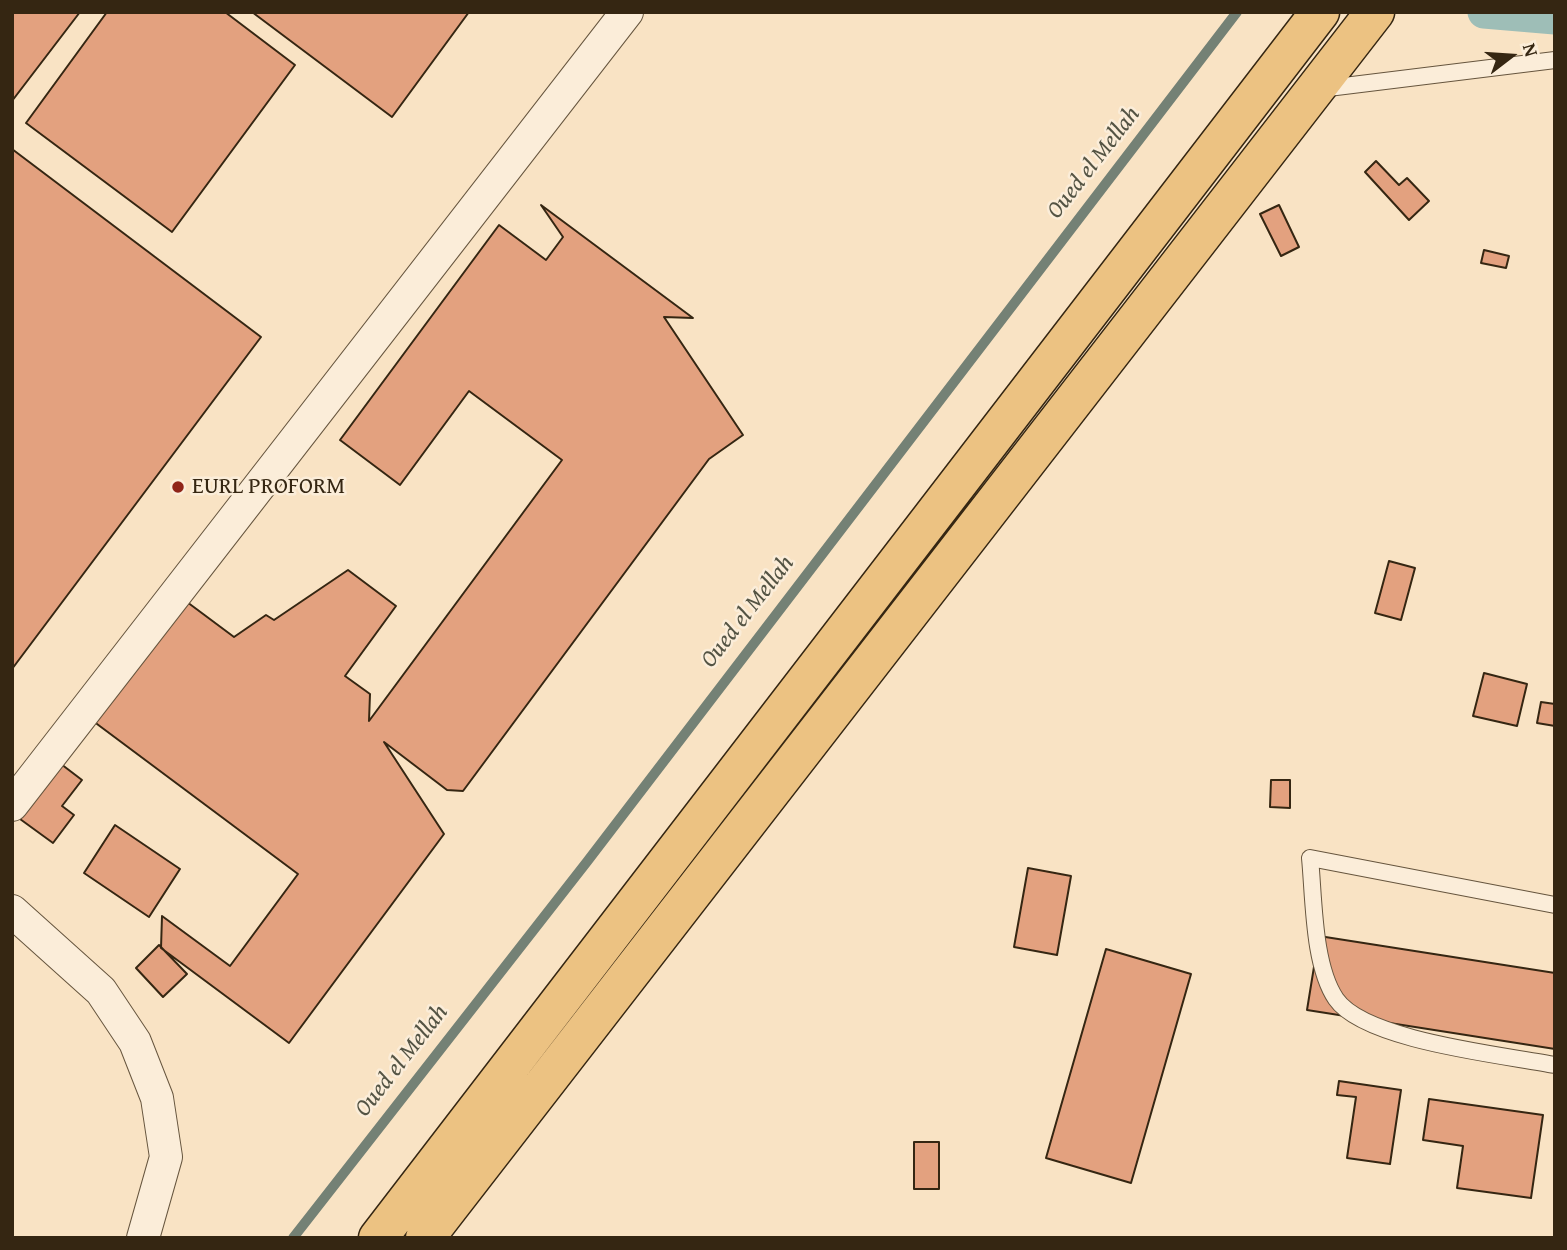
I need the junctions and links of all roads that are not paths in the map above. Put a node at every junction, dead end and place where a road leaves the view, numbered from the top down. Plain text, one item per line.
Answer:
1 (626, 12) edge
2 (1320, 12) edge
3 (1375, 12) edge
4 (1555, 60) edge
5 (1315, 90) junction
6 (12, 805) edge
7 (1555, 905) edge
8 (12, 911) edge
9 (1555, 1065) edge
10 (143, 1238) edge
11 (378, 1238) edge
12 (425, 1238) edge

1 - 6 street
2 - 11 main road
3 - 5 main road
4 - 5 lane
5 - 12 main road
7 - 9 lane
8 - 10 street

